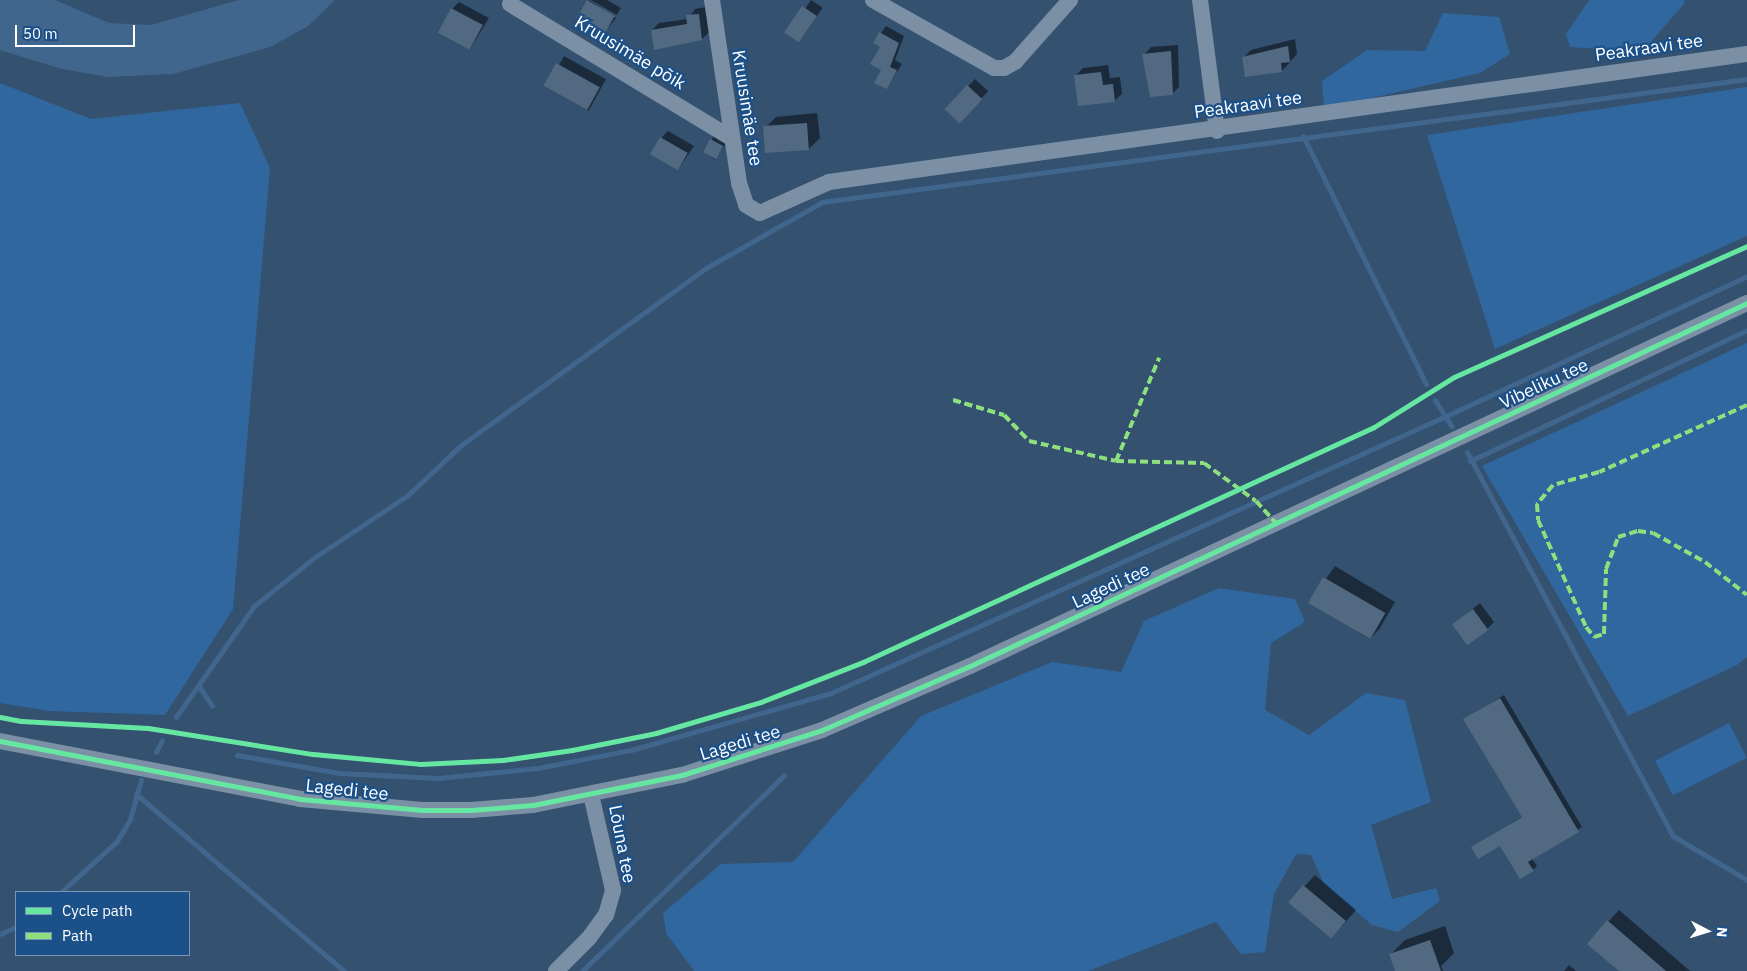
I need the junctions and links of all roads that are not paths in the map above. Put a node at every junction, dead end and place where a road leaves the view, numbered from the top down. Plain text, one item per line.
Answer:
1 (712, 0) edge
2 (872, 0) edge
3 (1070, 0) edge
4 (1200, 0) edge
5 (510, 4) dead end
6 (1747, 54) edge
7 (1217, 131) junction
8 (730, 137) junction
9 (760, 213) joint
10 (1747, 304) edge
11 (1353, 489) joint
12 (0, 741) edge
13 (591, 795) junction
14 (556, 971) edge

1 - 8 street, Kruusimäe tee
2 - 3 street
4 - 7 street
5 - 8 street, Kruusimäe põik
6 - 7 street, Peakraavi tee
7 - 9 street, Peakraavi tee
8 - 9 street, Kruusimäe tee
10 - 11 street, Vibeliku tee
11 - 13 street, Lagedi tee
12 - 13 street, Lagedi tee
13 - 14 street, Lõuna tee

